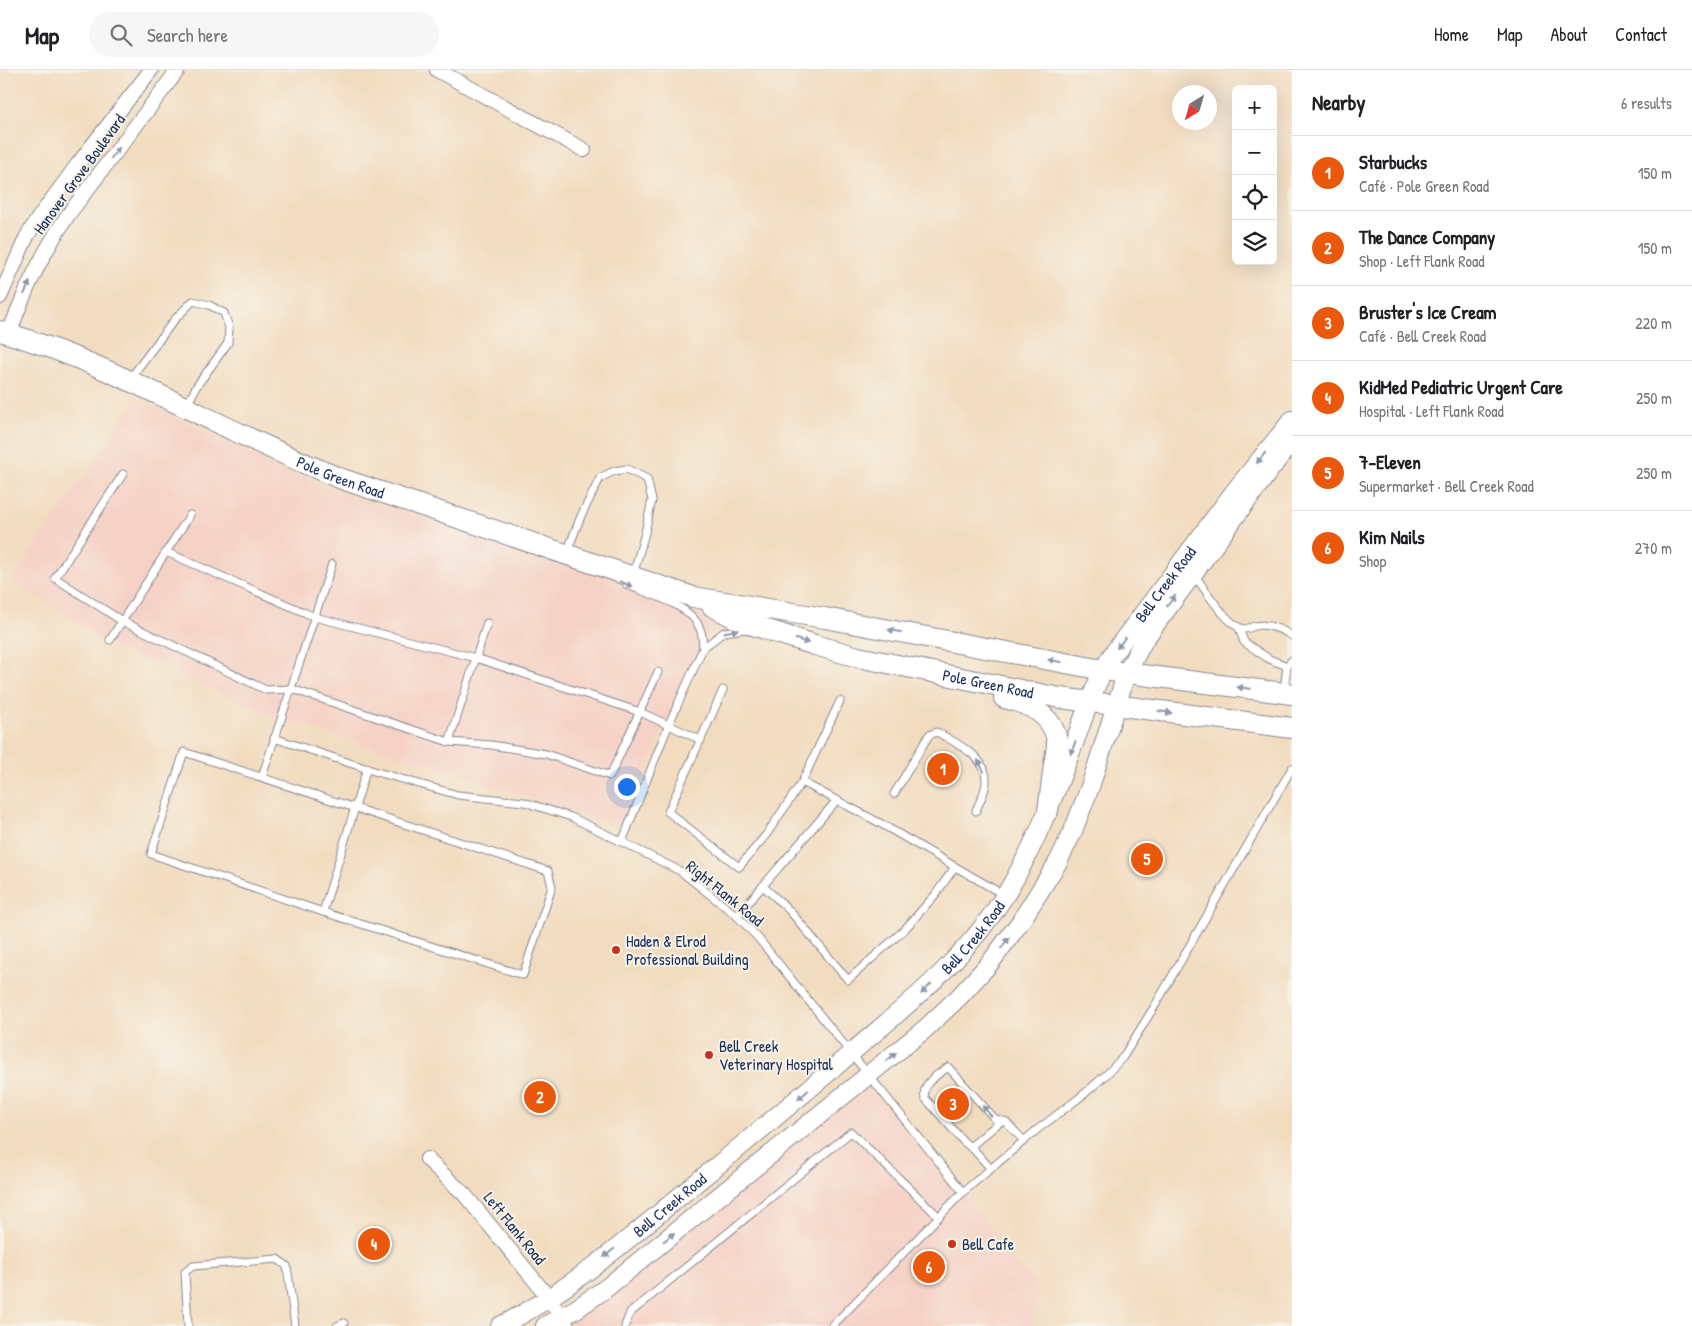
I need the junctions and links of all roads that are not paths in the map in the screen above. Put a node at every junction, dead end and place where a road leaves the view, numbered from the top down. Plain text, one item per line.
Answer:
1 (151, 70) edge
2 (178, 70) edge
3 (437, 70) edge
4 (584, 150) dead end
5 (0, 297) edge
6 (5, 332) edge
7 (128, 381) junction
8 (186, 409) junction
9 (1292, 420) edge
10 (1292, 440) edge
11 (123, 474) dead end
12 (190, 515) dead end
13 (166, 552) junction
14 (566, 554) junction
15 (332, 564) dead end
16 (1193, 572) junction
17 (633, 577) junction
18 (693, 597) junction
19 (315, 617) junction
20 (122, 621) junction
21 (487, 623) dead end
22 (1239, 628) junction
23 (766, 629) junction
24 (1292, 636) edge
25 (110, 640) dead end
26 (702, 648) junction
27 (858, 657) junction
28 (476, 658) junction
29 (1292, 660) edge
30 (1287, 666) junction
31 (1103, 670) junction
32 (658, 672) dead end
33 (1127, 672) junction
34 (292, 689) junction
35 (723, 690) dead end
36 (1288, 694) edge
37 (840, 701) dead end
38 (1088, 702) junction
39 (1117, 705) junction
40 (640, 712) junction
41 (669, 724) junction
42 (1292, 728) edge
43 (274, 738) junction
44 (701, 740) junction
45 (449, 742) junction
46 (367, 768) junction
47 (1292, 768) edge
48 (262, 777) junction
49 (802, 782) junction
50 (894, 794) dead end
51 (837, 800) junction
52 (355, 808) junction
53 (976, 811) dead end
54 (1048, 811) junction
55 (622, 842) junction
56 (955, 867) junction
57 (763, 886) junction
58 (1005, 896) junction
59 (323, 912) junction
60 (737, 916) junction
61 (852, 1052) junction
62 (869, 1074) junction
63 (1001, 1121) junction
64 (1024, 1141) junction
65 (970, 1146) junction
66 (427, 1159) dead end
67 (991, 1169) junction
68 (963, 1192) junction
69 (938, 1217) junction
70 (549, 1298) junction
71 (565, 1322) edge
72 (188, 1326) edge
73 (295, 1326) edge
74 (500, 1326) edge
75 (545, 1326) edge
76 (624, 1326) edge
77 (832, 1326) edge

1 - 5 street, Hanover Grove Boulevard
6 -> 2 street, Hanover Grove Boulevard
3 - 4 street
6 - 7 main road, Pole Green Road
7 - 8 main road, Pole Green Road
7 - 8 lane
8 - 14 main road, Pole Green Road
9 -> 31 street, Bell Creek Road
10 - 16 street, Bell Creek Road
11 - 20 lane
12 - 13 lane
13 - 19 lane
13 - 20 lane
14 - 17 main road, Pole Green Road
14 - 17 lane
14 -> 26 lane
15 - 19 lane
16 - 22 lane
33 -> 16 street, Bell Creek Road
17 - 18 main road, Pole Green Road
18 - 23 main road, Pole Green Road
31 -> 18 main road, Pole Green Road
19 - 28 lane
19 - 34 lane
20 - 25 lane
20 - 34 lane
21 - 28 lane
22 - 24 lane
22 - 30 lane
26 -> 23 lane
23 -> 27 main road, Pole Green Road
26 - 41 lane
27 - 38 main road, Pole Green Road
27 - 54 main road
28 - 40 lane
28 - 45 lane
29 - 30 lane
30 - 36 lane
31 - 33 main road, Pole Green Road
31 - 38 street, Bell Creek Road
32 - 40 lane
36 -> 33 main road, Pole Green Road
33 - 39 street, Bell Creek Road
34 - 43 lane
34 - 45 lane
35 - 44 lane
37 - 49 lane
38 - 39 main road, Pole Green Road
38 -> 54 street, Bell Creek Road
39 -> 42 main road, Pole Green Road
62 -> 39 street, Bell Creek Road
40 - 41 lane
40 - 45 lane
41 - 44 lane
41 - 55 lane
43 - 46 lane, Right Flank Road
43 - 48 lane
44 - 49 lane
46 - 52 lane
46 - 55 lane, Right Flank Road
47 - 64 lane
48 - 52 lane
48 - 59 lane
49 - 51 lane
53 -> 50 lane
51 - 56 lane
51 - 57 lane
52 - 59 lane
52 - 59 lane
54 - 58 street, Bell Creek Road
55 - 60 lane, Right Flank Road
56 - 57 lane
56 - 58 lane
57 - 60 lane
58 -> 61 street, Bell Creek Road
60 - 61 lane, Right Flank Road
61 - 62 lane, Right Flank Road
61 -> 70 street, Bell Creek Road
62 - 68 lane, Right Flank Road
71 -> 62 street, Bell Creek Road
63 - 64 lane
63 - 65 lane
63 -> 65 lane
64 - 67 lane
65 - 67 lane
66 - 70 street, Left Flank Road
67 - 68 lane
68 - 69 lane
69 - 76 lane
69 - 77 lane
70 - 71 street, Left Flank Road
70 - 74 street, Bell Creek Road
71 - 75 street, Bell Creek Road
72 - 73 lane

